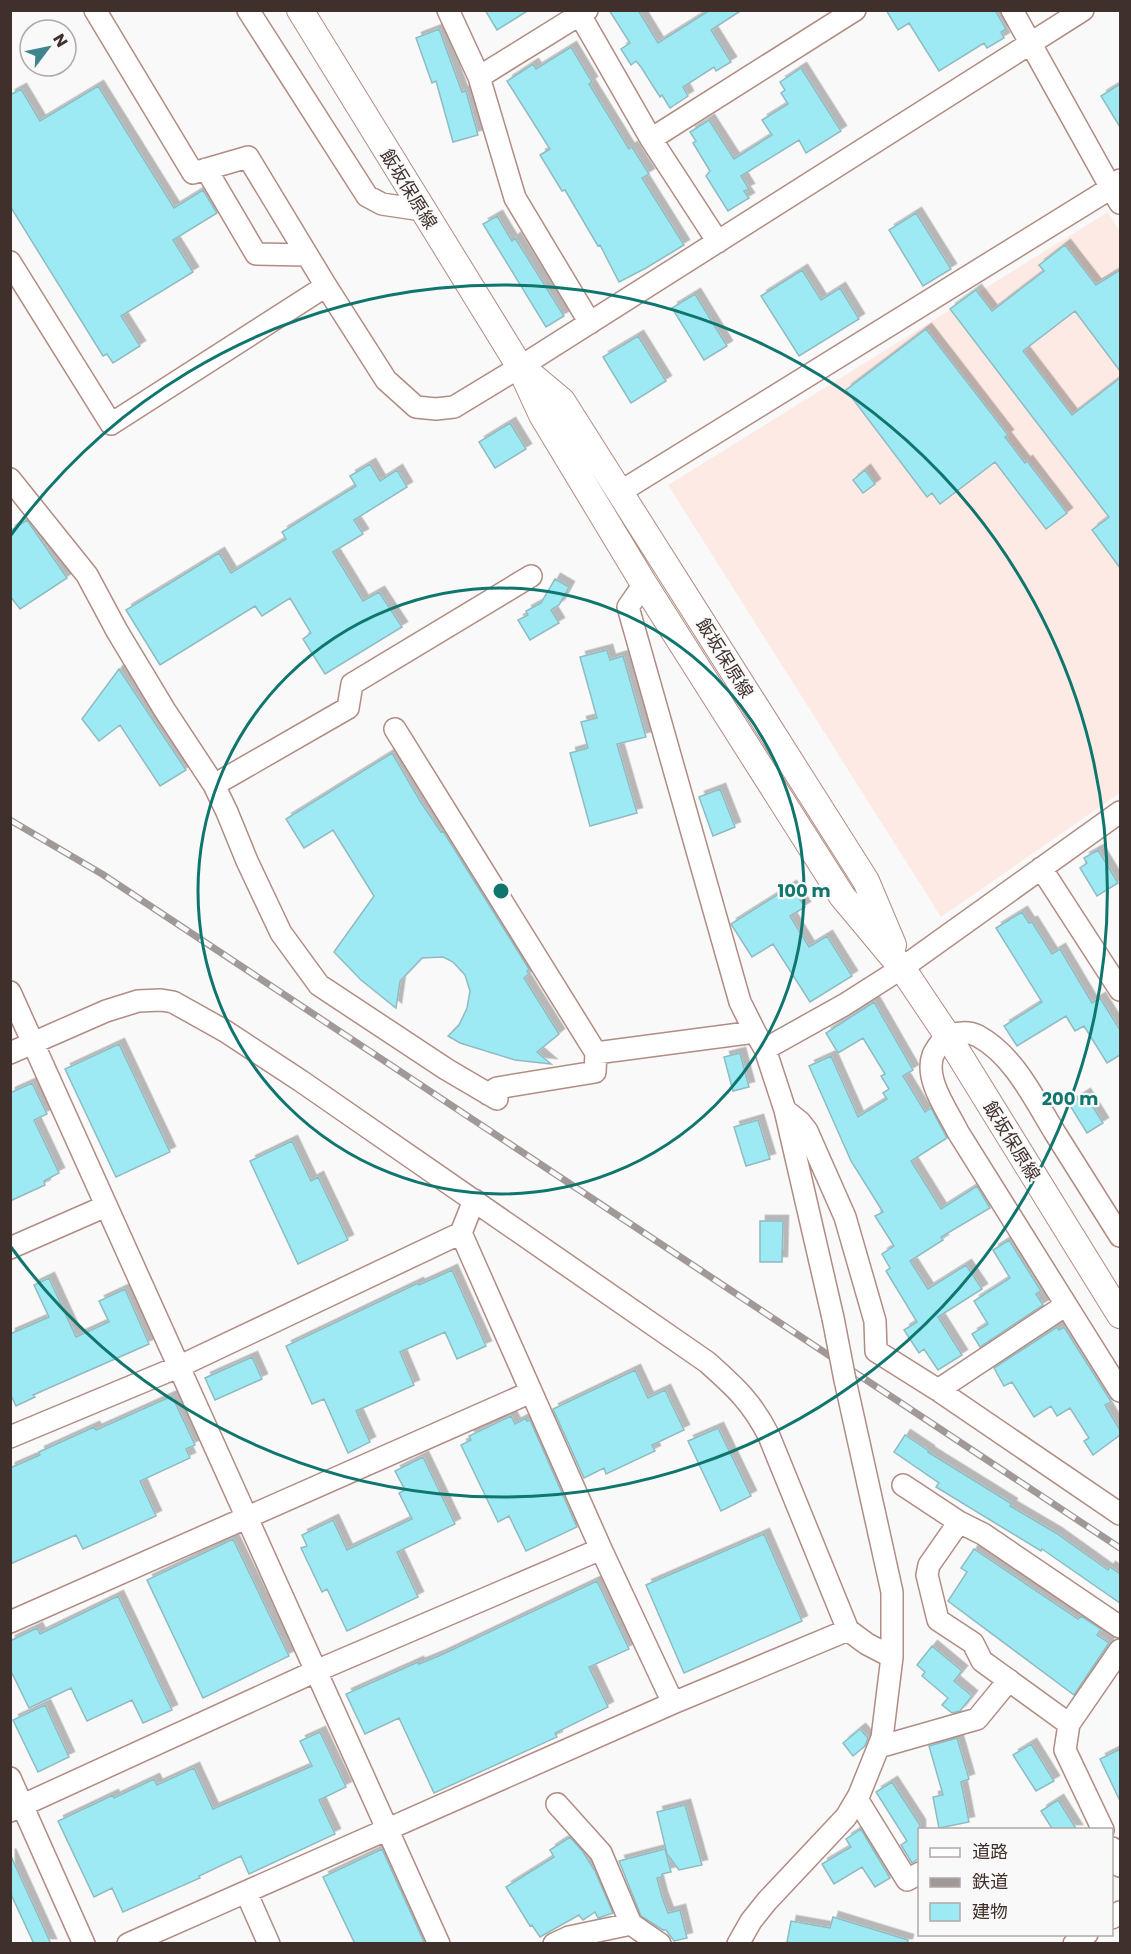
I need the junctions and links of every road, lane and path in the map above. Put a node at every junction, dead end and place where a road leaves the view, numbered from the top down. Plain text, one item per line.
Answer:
1 (95, 10) edge
2 (248, 10) edge
3 (300, 10) edge
4 (448, 10) edge
5 (855, 10) edge
6 (1012, 10) edge
7 (1083, 10) edge
8 (583, 13) edge
9 (1030, 43) junction
10 (479, 77) junction
11 (651, 139) junction
12 (206, 169) junction
13 (1117, 190) edge
14 (422, 210) junction
15 (718, 242) junction
16 (307, 255) junction
17 (10, 262) edge
18 (326, 286) junction
19 (590, 323) junction
20 (520, 367) junction
21 (12, 486) edge
22 (620, 492) junction
23 (531, 576) dead end
24 (645, 584) junction
25 (395, 729) dead end
26 (214, 785) junction
27 (1120, 812) edge
28 (1041, 868) junction
29 (902, 968) junction
30 (1120, 990) edge
31 (10, 992) edge
32 (947, 1035) junction
33 (760, 1041) junction
34 (33, 1043) junction
35 (10, 1053) edge
36 (596, 1053) junction
37 (785, 1110) junction
38 (474, 1200) junction
39 (106, 1206) junction
40 (461, 1233) junction
41 (1120, 1236) edge
42 (10, 1248) edge
43 (1066, 1305) junction
44 (1120, 1315) edge
45 (178, 1367) junction
46 (938, 1390) junction
47 (1120, 1391) edge
48 (531, 1392) junction
49 (10, 1437) edge
50 (903, 1485) dead end
51 (1120, 1514) edge
52 (246, 1517) junction
53 (959, 1522) junction
54 (601, 1550) junction
55 (10, 1623) edge
56 (1120, 1627) edge
57 (848, 1630) junction
58 (1120, 1650) edge
59 (892, 1657) junction
60 (316, 1671) junction
61 (1009, 1680) junction
62 (673, 1703) junction
63 (1069, 1724) junction
64 (879, 1746) junction
65 (10, 1778) edge
66 (857, 1799) junction
67 (557, 1804) dead end
68 (16, 1808) edge
69 (1102, 1828) edge
70 (388, 1830) junction
71 (1113, 1850) edge
72 (1120, 1866) edge
73 (918, 1874) edge
74 (246, 1892) junction
75 (632, 1924) junction
76 (84, 1944) edge
77 (128, 1944) edge
78 (269, 1944) edge
79 (439, 1944) edge
80 (554, 1944) edge
81 (660, 1944) edge
82 (738, 1944) edge

1 - 12 street
2 - 14 street
3 - 14 main road, 飯坂保原線
4 - 10 street
5 - 11 street
6 - 9 street
7 - 9 street
8 - 10 street
8 - 11 street
9 - 13 street
9 - 15 street
10 - 19 street
11 - 15 street
12 - 16 street
12 - 16 street
13 - 22 street
14 - 20 main road, 飯坂保原線
15 - 19 street
16 - 18 street
17 - 18 street
18 - 20 street
19 - 20 street
20 - 22 main road, 飯坂保原線
20 - 24 main road, 飯坂保原線
21 - 26 street
22 - 29 main road, 飯坂保原線
23 - 26 street
24 - 29 main road, 飯坂保原線
24 - 33 street
25 - 36 street
26 - 36 street
27 - 28 street
28 - 29 street
28 - 30 street
29 - 32 main road, 飯坂保原線
29 - 33 street
31 - 34 street
32 - 41 street
32 - 43 street
32 - 44 main road, 飯坂保原線
33 - 36 street
33 - 37 street
34 - 35 street
34 - 38 street
34 - 39 street
37 - 46 street
37 - 59 street, bridge
38 - 40 street
38 - 57 street
39 - 42 street
39 - 45 street
40 - 45 street
40 - 48 street
43 - 46 street
43 - 47 street
45 - 49 street
45 - 52 street
46 - 51 street
48 - 52 street
48 - 54 street
50 - 53 street
52 - 55 street
52 - 60 street
53 - 56 street
53 - 61 street
54 - 60 street
54 - 62 street
57 - 59 street
57 - 62 street
58 - 63 street
59 - 64 street
60 - 68 street
60 - 70 street
61 - 63 street
61 - 64 street
62 - 70 street
63 - 69 street
64 - 66 street
65 - 68 street
66 - 73 street
66 - 82 street
67 - 75 street
68 - 76 street
70 - 74 street
70 - 79 street
71 - 72 street
74 - 77 street
74 - 78 street
75 - 80 street
75 - 81 street

